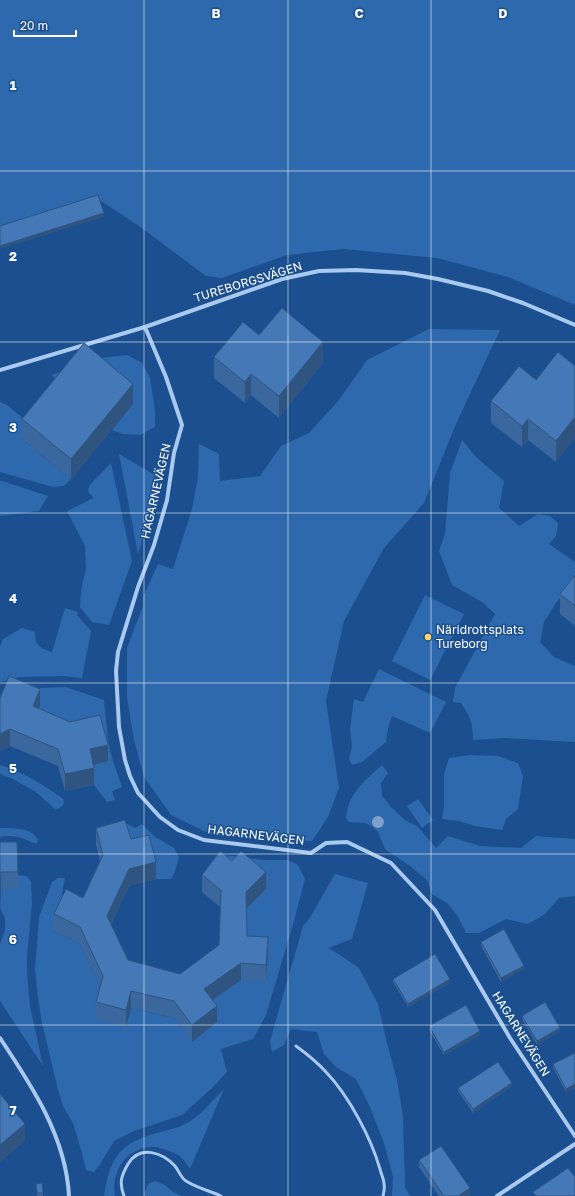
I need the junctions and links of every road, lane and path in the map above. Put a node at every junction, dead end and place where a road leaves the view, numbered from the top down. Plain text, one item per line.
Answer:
1 (575, 325) edge
2 (145, 327) junction
3 (0, 370) edge
4 (0, 1038) edge
5 (296, 1046) dead end
6 (575, 1136) edge
7 (575, 1144) edge
8 (68, 1196) edge
9 (124, 1196) edge
10 (221, 1196) edge
11 (384, 1196) edge
12 (497, 1196) edge

1 - 2 street, TUREBORGSVÄGEN
2 - 3 street, TUREBORGSVÄGEN
2 - 6 street, HAGARNEVÄGEN
4 - 8 street
5 - 11 lane
7 - 12 street
9 - 10 lane

